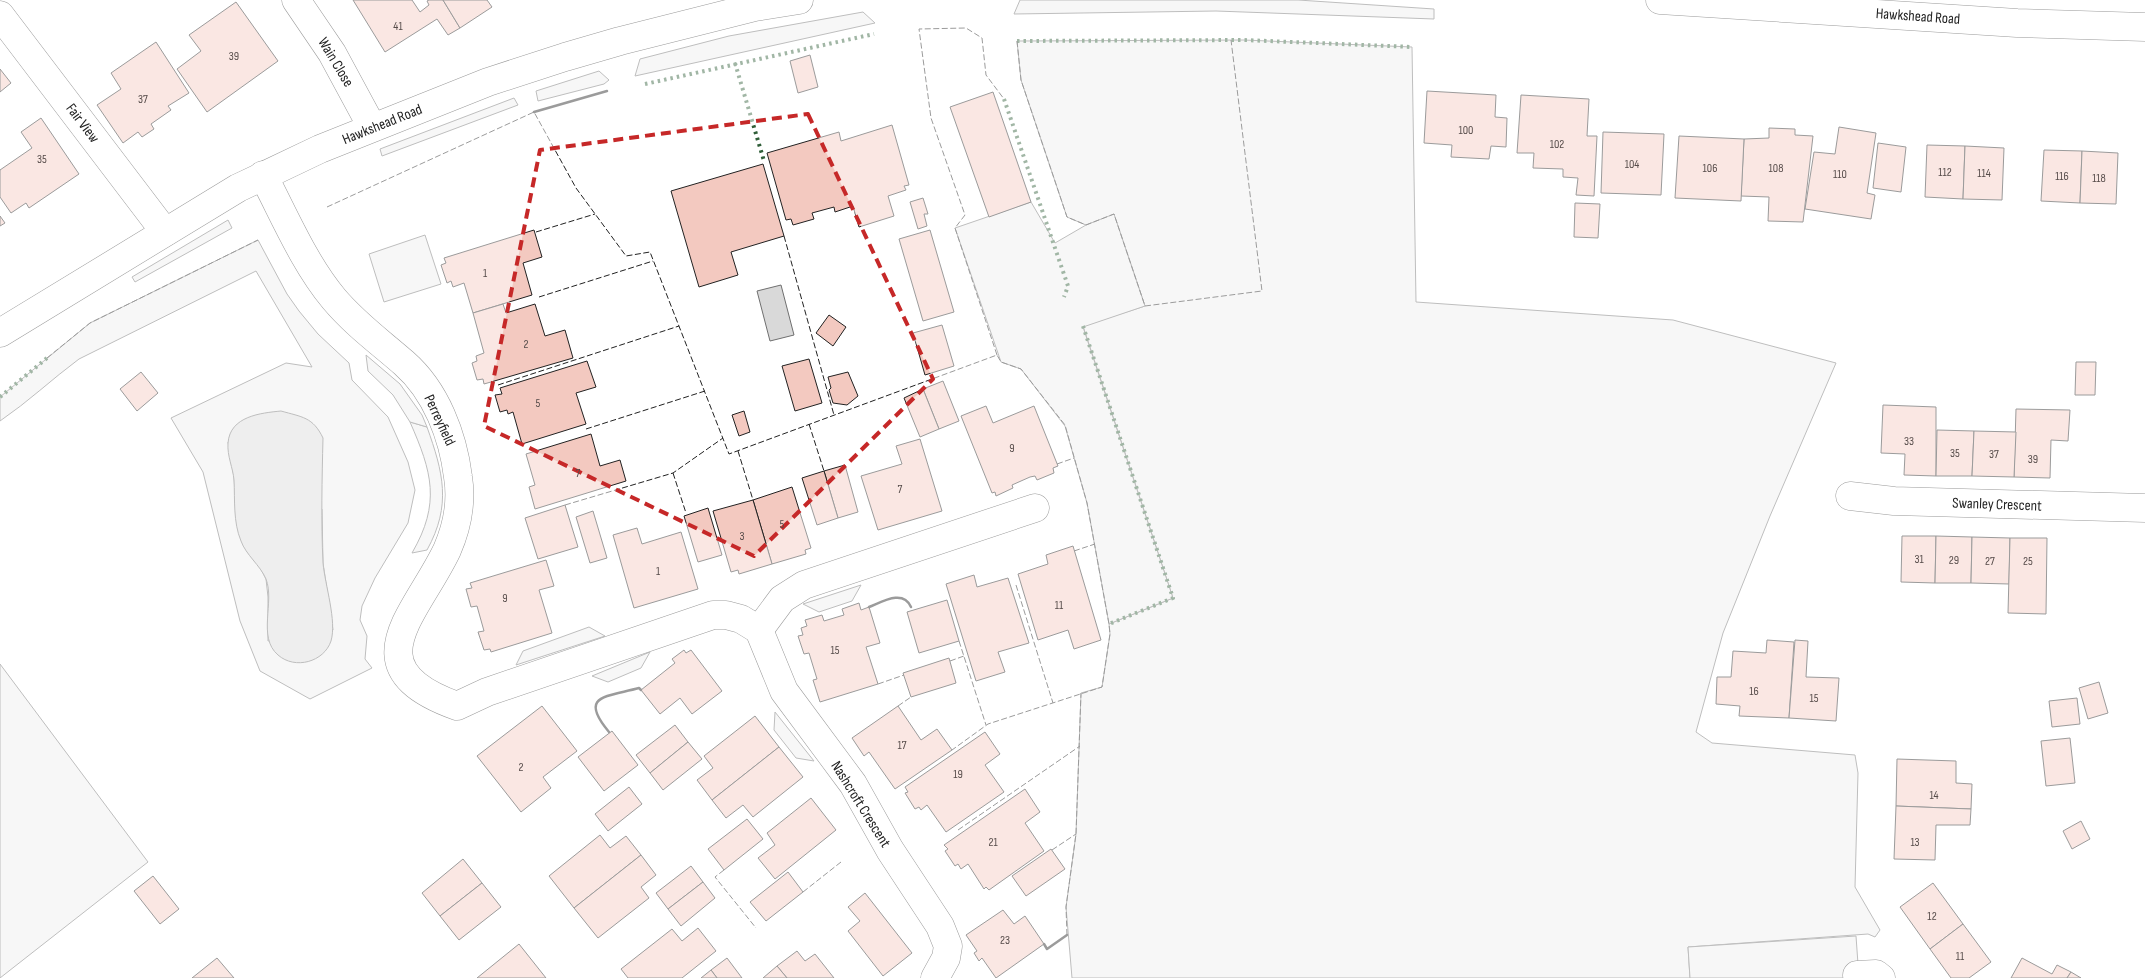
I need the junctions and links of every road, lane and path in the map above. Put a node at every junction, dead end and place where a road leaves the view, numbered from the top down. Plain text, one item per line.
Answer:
1 (296, 0) edge
2 (799, 0) edge
3 (1660, 0) edge
4 (0, 15) edge
5 (2145, 26) edge
6 (372, 127) junction
7 (263, 175) junction
8 (165, 232) junction
9 (0, 333) edge
10 (1850, 496) dead end
11 (1035, 508) dead end
12 (2145, 508) edge
13 (759, 630) junction
14 (935, 978) edge

1 - 6 street, Wain Close
2 - 6 street, Hawkshead Road
3 - 5 street, Hawkshead Road
4 - 8 street, Fair View
6 - 7 street, Hawkshead Road
7 - 8 street, Hawkshead Road
7 - 13 street, Perreyfield
8 - 9 street, Hawkshead Road
10 - 12 street, Swanley Crescent
11 - 13 street
13 - 14 street, Nashcroft Crescent

